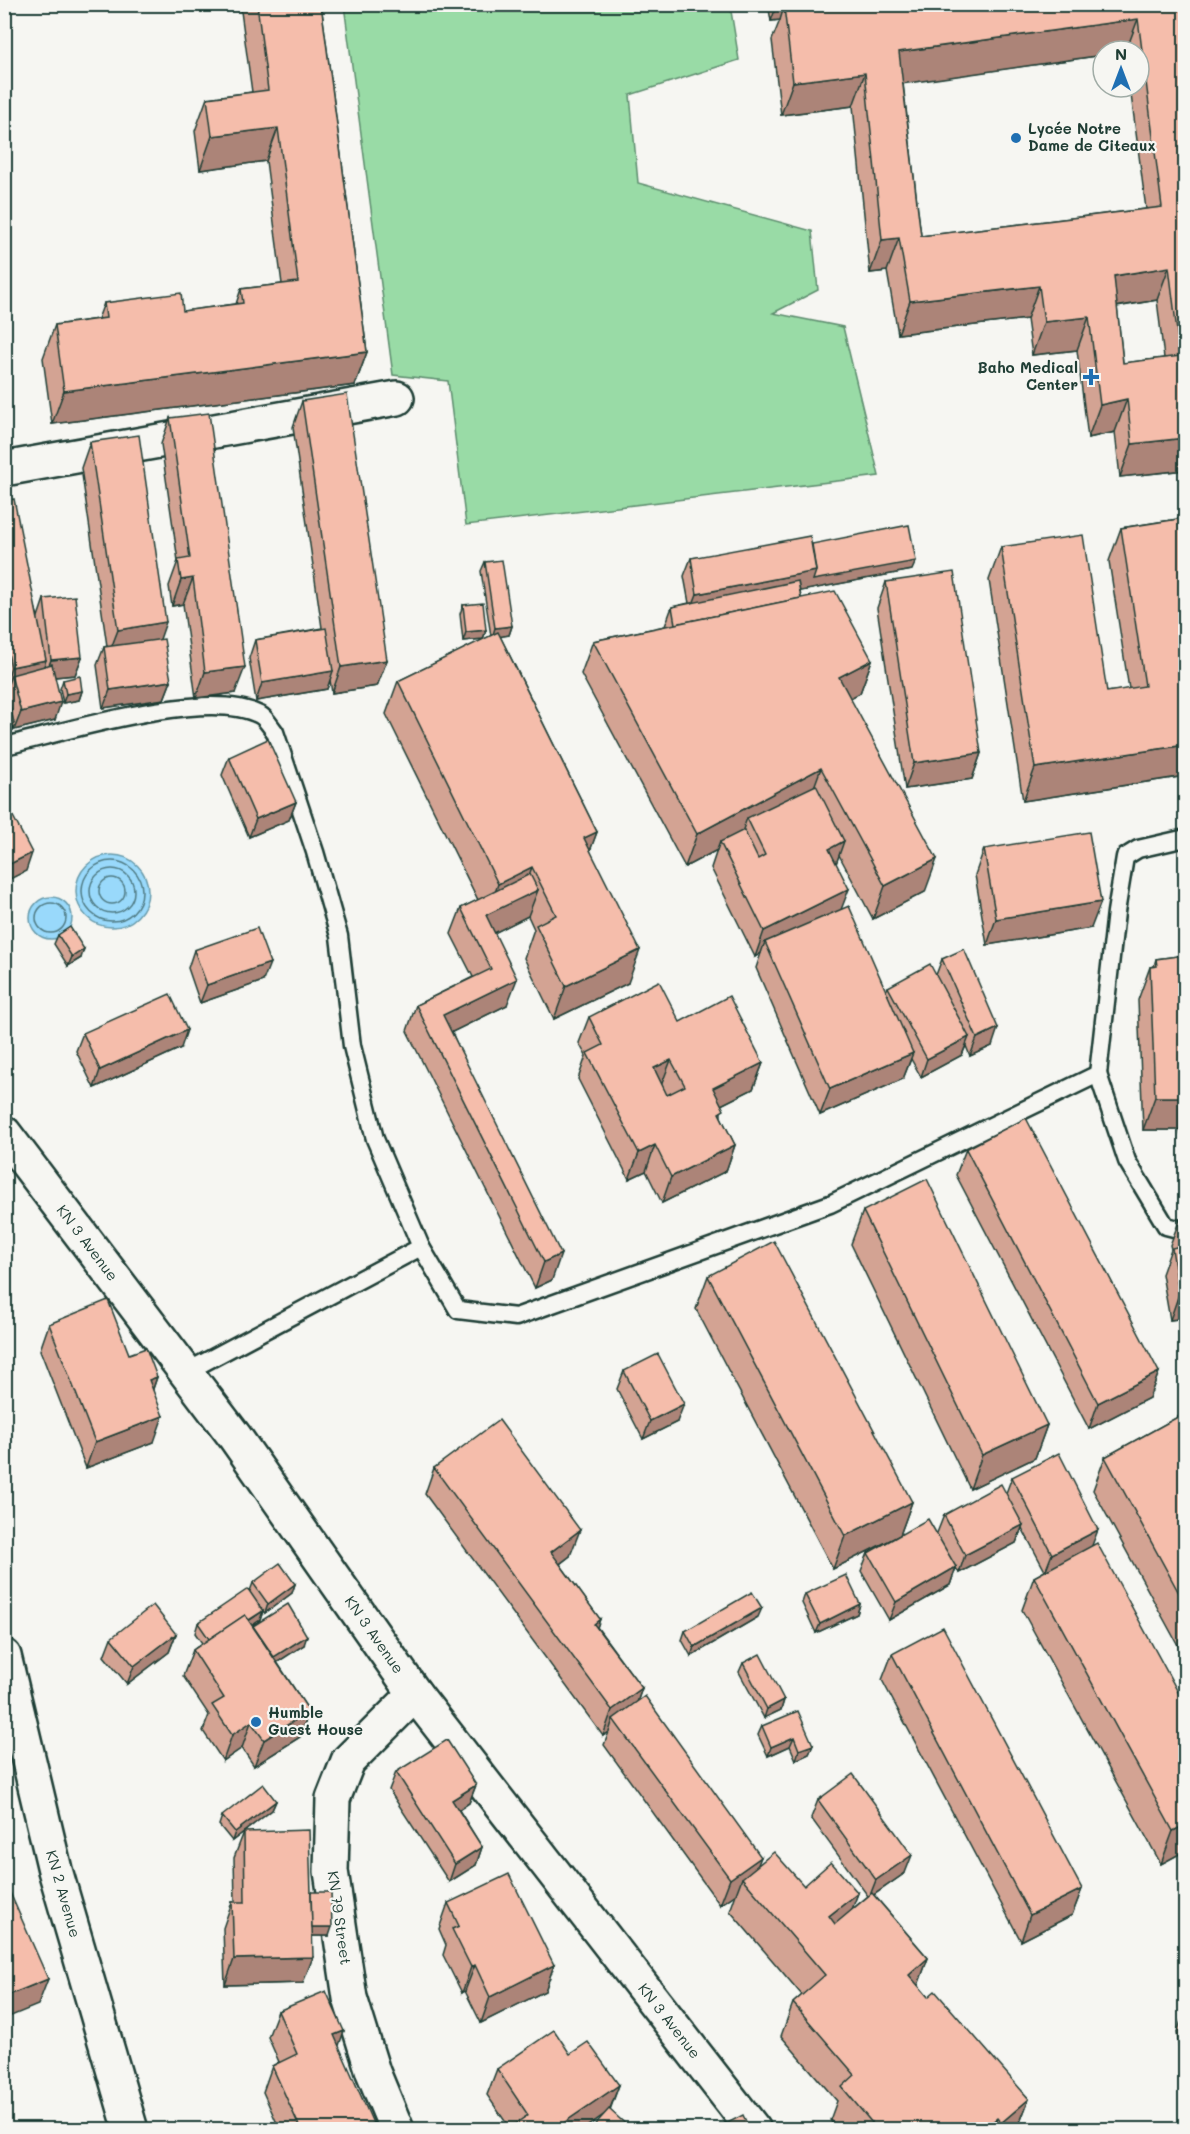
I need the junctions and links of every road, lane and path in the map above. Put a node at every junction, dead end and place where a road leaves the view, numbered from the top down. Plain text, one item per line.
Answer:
1 (398, 398) dead end
2 (4, 469) edge
3 (5, 746) edge
4 (1185, 838) edge
5 (1098, 1074) junction
6 (4, 1133) edge
7 (1185, 1231) edge
8 (421, 1247) junction
9 (186, 1372) junction
10 (4, 1656) edge
11 (415, 1694) junction
12 (131, 2130) edge
13 (397, 2130) edge
14 (754, 2130) edge

1 - 2 main road
3 - 8 lane
4 - 5 lane
5 - 7 lane
5 - 8 lane
6 - 9 main road, KN 3 Avenue
8 - 9 lane
9 - 11 main road, KN 3 Avenue
10 - 12 main road, KN 2 Avenue
11 - 13 main road, KN 79 Street
11 - 14 main road, KN 3 Avenue

